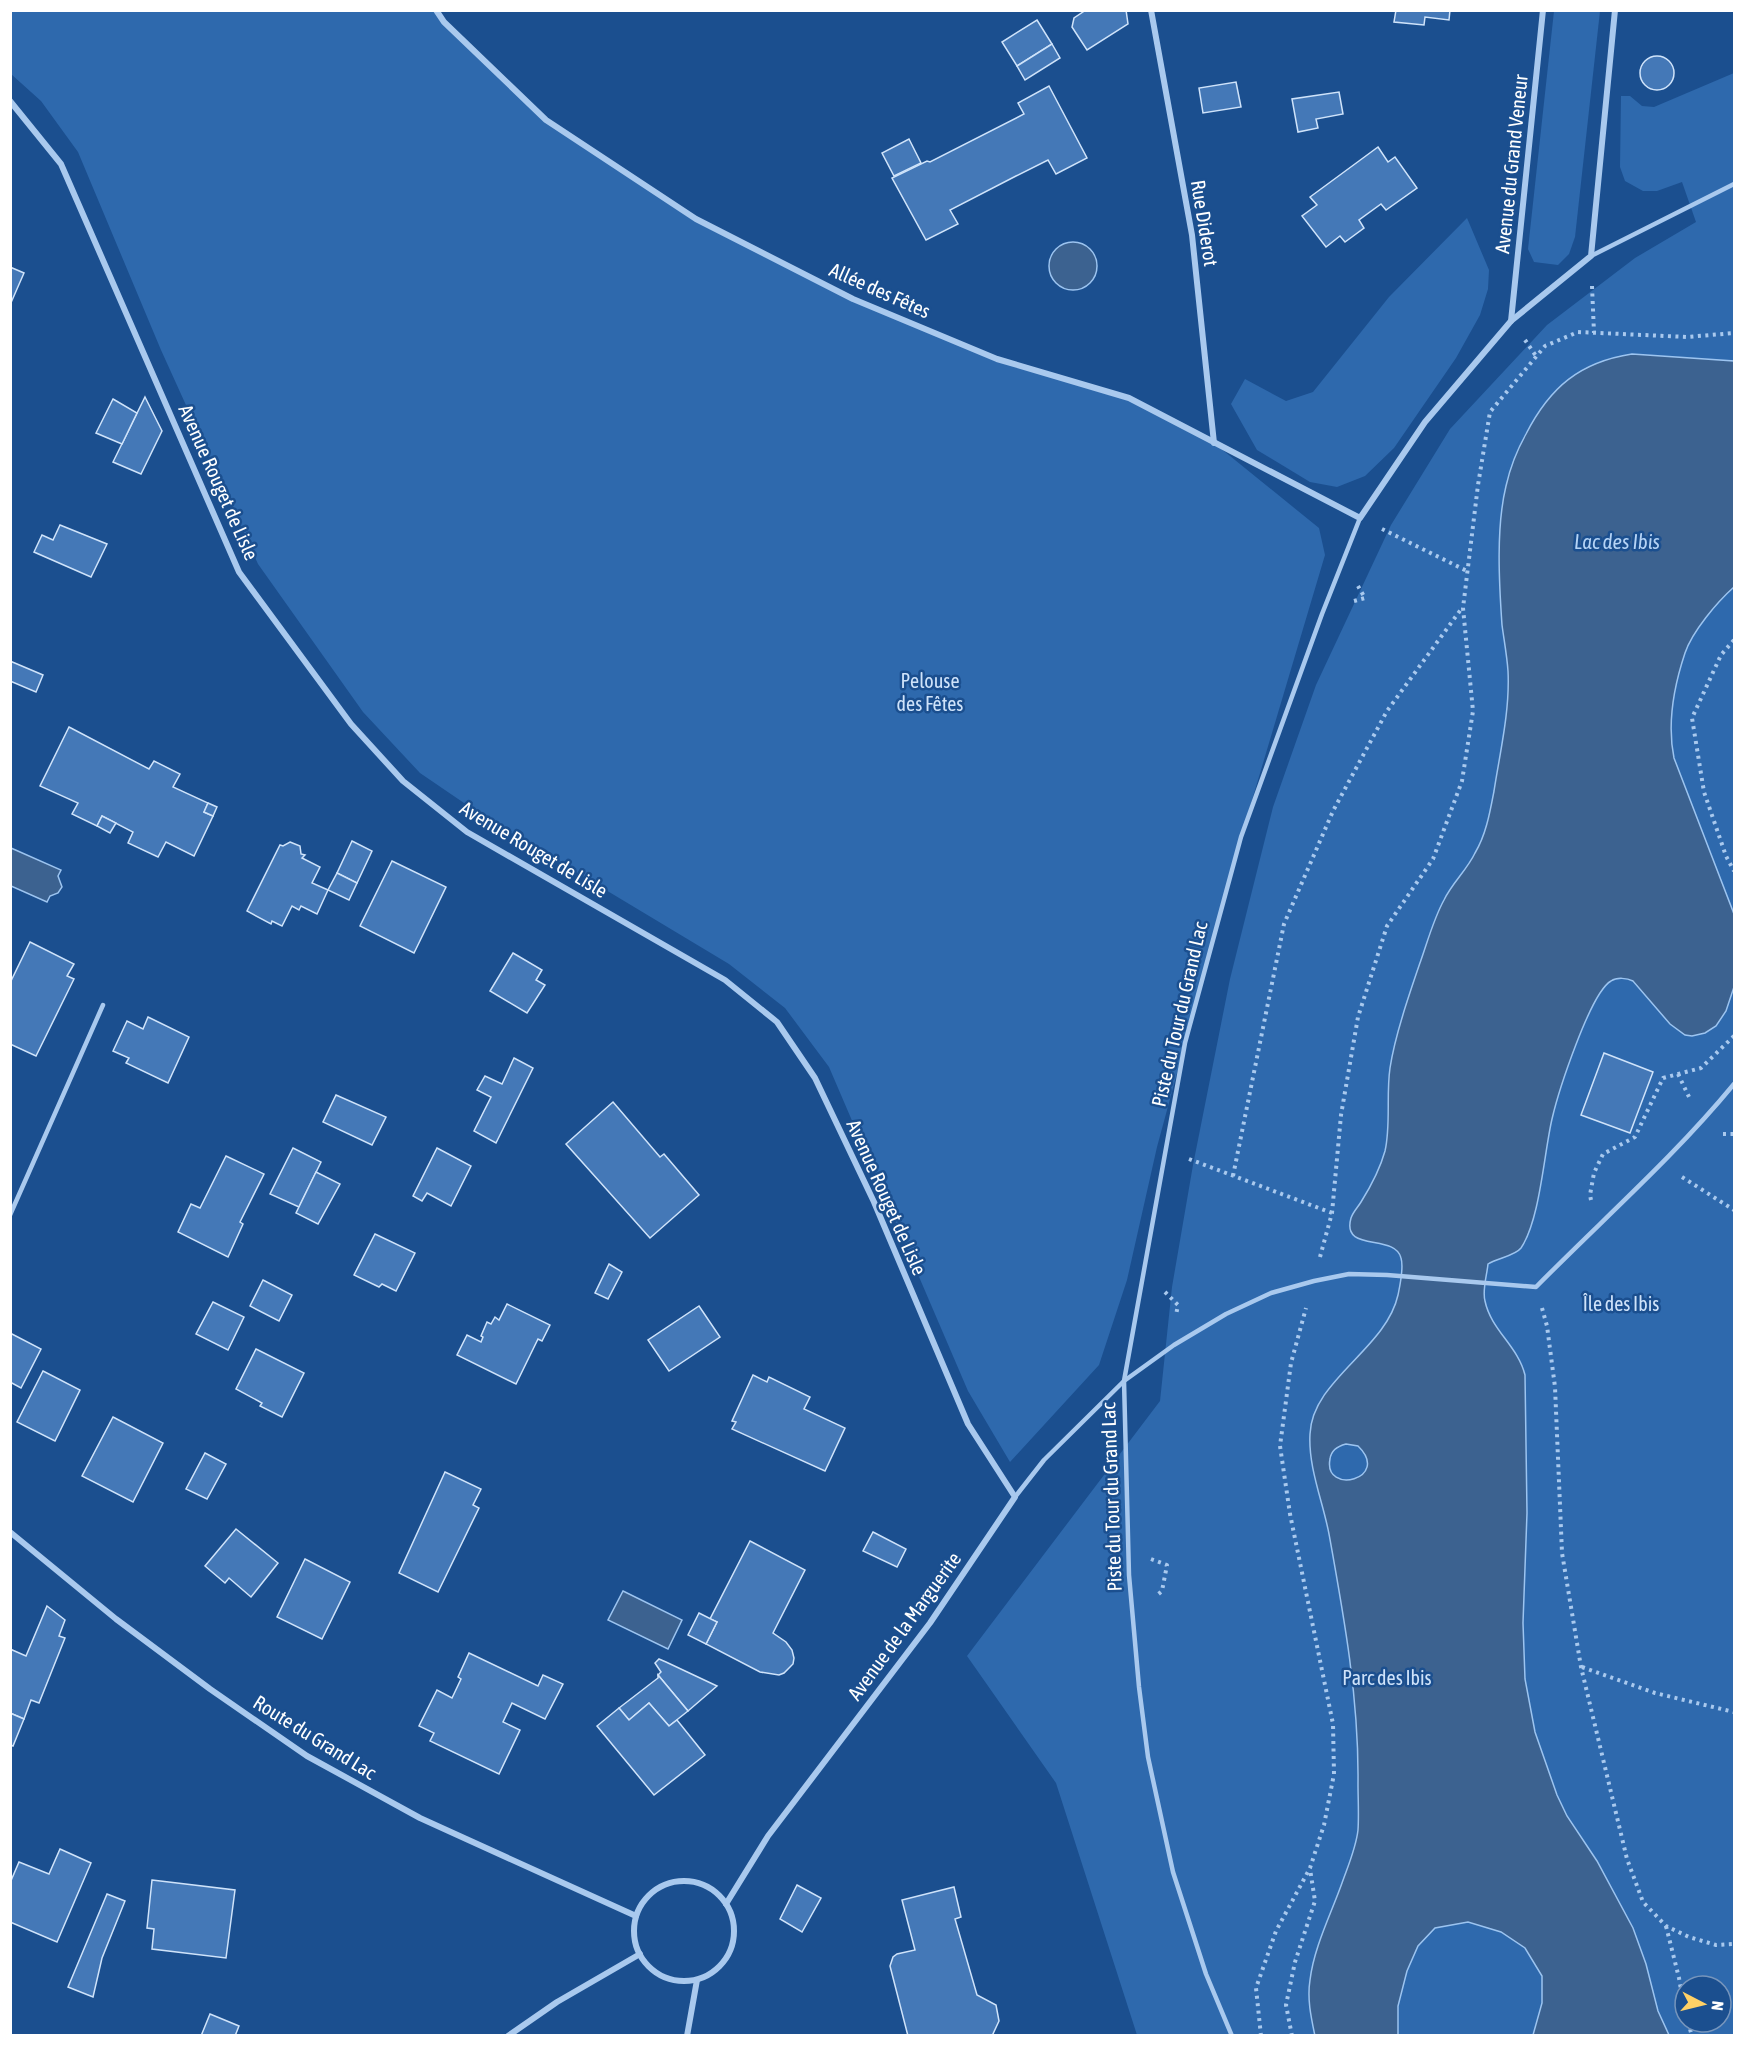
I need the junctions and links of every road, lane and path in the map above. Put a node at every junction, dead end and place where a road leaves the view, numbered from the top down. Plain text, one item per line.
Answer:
1 (436, 10) edge
2 (1151, 10) edge
3 (1543, 10) edge
4 (1615, 10) edge
5 (10, 101) edge
6 (1734, 184) edge
7 (1591, 256) junction
8 (1511, 321) junction
9 (1594, 333) junction
10 (1734, 333) edge
11 (1214, 443) junction
12 (1360, 518) junction
13 (1467, 571) junction
14 (1463, 608) junction
15 (1734, 640) edge
16 (1734, 871) edge
17 (103, 1005) dead end
18 (1734, 1036) edge
19 (1734, 1084) edge
20 (1165, 1150) junction
21 (1664, 1163) junction
22 (1233, 1176) junction
23 (1734, 1210) edge
24 (1332, 1213) junction
25 (10, 1215) edge
26 (1599, 1223) junction
27 (1314, 1281) junction
28 (1536, 1287) junction
29 (1124, 1381) junction
30 (1015, 1497) junction
31 (10, 1532) edge
32 (1581, 1667) junction
33 (1734, 1712) edge
34 (1310, 1868) junction
35 (726, 1904) junction
36 (636, 1916) junction
37 (1666, 1926) junction
38 (1734, 1944) edge
39 (640, 1954) junction
40 (1678, 1974) edge
41 (697, 1980) junction
42 (508, 2036) edge
43 (687, 2036) edge
44 (1232, 2036) edge
45 (1261, 2036) edge
46 (1292, 2036) edge

1 - 11 street, Allée des Fêtes
2 - 11 street, Rue Diderot
3 - 8 street, Avenue du Grand Veneur
4 - 7 street
5 - 30 street, Avenue Rouget de Lisle
6 - 7 lane, Piste du Tour du Grand Lac
7 - 8 street, Piste du Tour du Grand Lac
7 - 9 path
8 - 12 street, Piste du Tour du Grand Lac
9 - 10 path
9 - 13 path
11 - 12 street, Allée des Fêtes
12 - 13 path
12 - 20 lane, Piste du Tour du Grand Lac
13 - 14 path
14 - 22 path
14 - 24 path
15 - 16 path
17 - 25 lane
18 - 26 path
19 - 21 lane
20 - 22 path
20 - 29 lane, Piste du Tour du Grand Lac
21 - 23 path
21 - 26 lane
22 - 24 path
24 - 27 path
26 - 28 lane
27 - 28 lane, Avenue de la Marguerite
27 - 29 lane, Avenue de la Marguerite
27 - 34 path
28 - 32 path
29 - 30 lane, Avenue de la Marguerite
29 - 44 lane, Piste du Tour du Grand Lac
30 - 35 street, Avenue de la Marguerite
31 - 36 street, Route du Grand Lac
32 - 33 path
32 - 37 path
34 - 45 path
34 - 46 path
35 - 36 street
35 - 41 street
36 - 39 street
37 - 38 path
37 - 40 path
39 - 41 street
39 - 42 street
41 - 43 street

